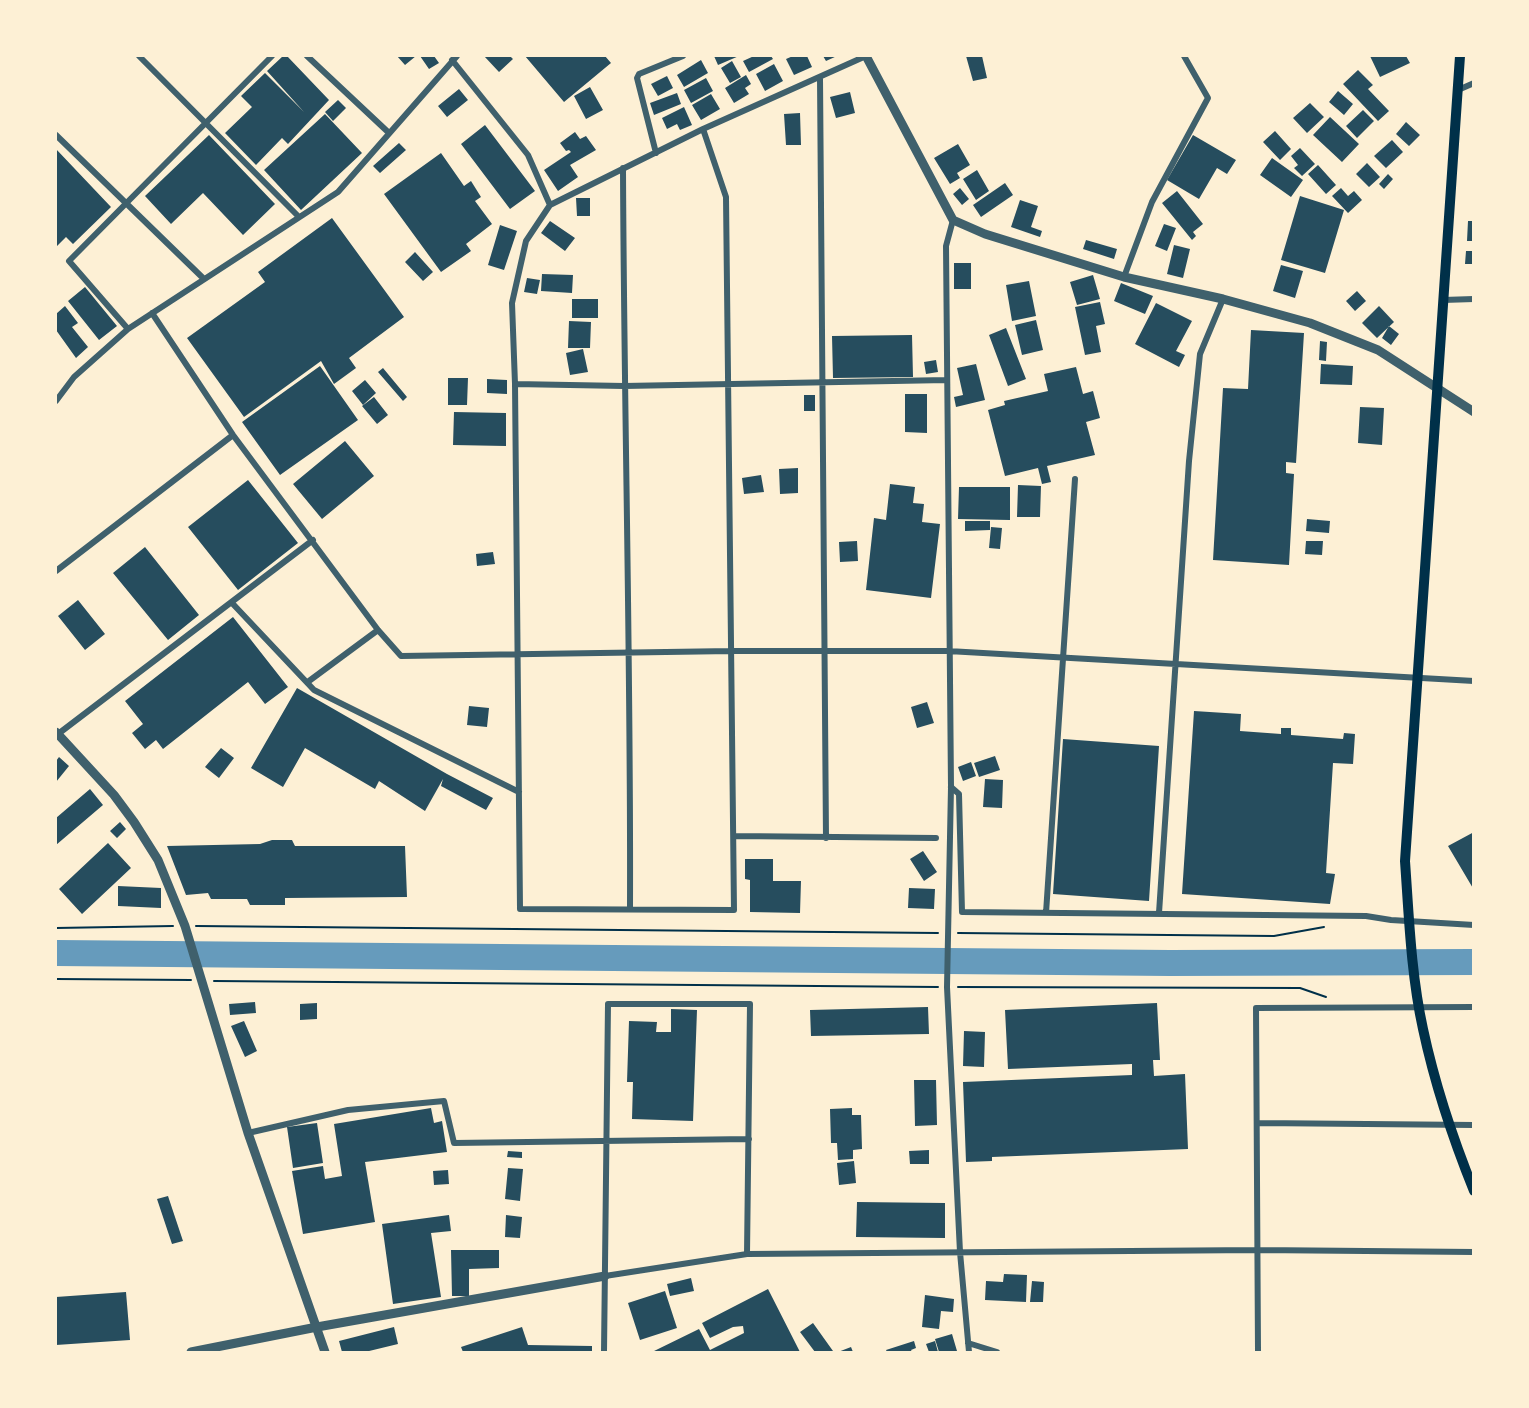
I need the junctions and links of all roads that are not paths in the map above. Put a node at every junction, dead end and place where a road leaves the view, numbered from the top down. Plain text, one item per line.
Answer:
1 (139, 56) edge
2 (272, 56) edge
3 (307, 56) edge
4 (683, 56) edge
5 (866, 56) edge
6 (1184, 56) edge
7 (1460, 56) edge
8 (454, 58) edge
9 (820, 78) junction
10 (1473, 83) edge
11 (1457, 90) junction
12 (206, 123) junction
13 (703, 129) junction
14 (388, 132) junction
15 (56, 135) edge
16 (656, 153) junction
17 (624, 168) junction
18 (126, 204) junction
19 (550, 205) junction
20 (298, 217) junction
21 (953, 220) junction
22 (1125, 277) junction
23 (204, 279) junction
24 (1222, 299) junction
25 (1473, 299) edge
26 (1443, 300) junction
27 (152, 313) junction
28 (128, 329) junction
29 (947, 380) junction
30 (515, 384) junction
31 (728, 384) junction
32 (824, 384) junction
33 (624, 386) junction
34 (1435, 386) junction
35 (56, 401) edge
36 (1473, 412) edge
37 (233, 435) junction
38 (1075, 479) dead end
39 (313, 540) junction
40 (56, 571) edge
41 (232, 603) junction
42 (378, 630) junction
43 (732, 651) junction
44 (948, 651) junction
45 (825, 652) junction
46 (631, 653) junction
47 (519, 654) junction
48 (1062, 656) junction
49 (1176, 663) junction
50 (1416, 678) junction
51 (309, 681) junction
52 (1473, 681) edge
53 (57, 733) edge
54 (951, 787) junction
55 (519, 792) junction
56 (734, 836) junction
57 (826, 838) junction
58 (936, 838) dead end
59 (630, 909) junction
60 (1160, 913) junction
61 (1046, 914) junction
62 (1473, 925) edge
63 (1473, 1007) edge
64 (1258, 1123) junction
65 (1473, 1125) edge
66 (248, 1133) junction
67 (749, 1139) junction
68 (605, 1140) junction
69 (1473, 1191) edge
70 (1258, 1250) junction
71 (960, 1252) junction
72 (1473, 1252) edge
73 (747, 1254) junction
74 (605, 1276) junction
75 (317, 1327) junction
76 (968, 1343) junction
77 (191, 1353) edge
78 (325, 1353) edge
79 (604, 1353) edge
80 (969, 1353) edge
81 (997, 1353) edge
82 (1258, 1353) edge

1 - 12 street
2 - 12 street
3 - 14 street
4 - 16 street
5 - 9 street
5 - 21 street
6 - 22 street
7 - 11 main road
8 - 14 street
8 - 19 street
9 - 13 street
9 - 32 street
10 - 11 street
11 - 26 main road
12 - 18 street
12 - 20 street
13 - 16 street
13 - 31 street
14 - 20 street
15 - 18 street
16 - 17 street
17 - 19 street
17 - 33 street
18 - 23 street
18 - 28 street
19 - 30 street
20 - 23 street
21 - 22 street
21 - 29 street
22 - 24 street
23 - 27 street
24 - 34 street
24 - 49 street
25 - 26 street
26 - 34 main road
27 - 28 street
27 - 37 street
28 - 35 street
29 - 32 street
29 - 44 street
30 - 33 street
30 - 47 street
31 - 32 street
31 - 33 street
31 - 43 street
32 - 45 street
33 - 46 street
34 - 36 street
34 - 50 main road
37 - 39 street
37 - 40 street
38 - 48 street
39 - 41 street
39 - 42 street
41 - 51 street
41 - 53 street
42 - 47 street
42 - 51 street
43 - 45 street
43 - 46 street
43 - 56 street
44 - 45 street
44 - 48 street
44 - 54 street
45 - 57 street
46 - 47 street
46 - 59 street
47 - 55 street
48 - 49 street
48 - 61 street
49 - 50 street
49 - 60 street
50 - 52 street
50 - 69 main road
51 - 55 street
53 - 66 street
54 - 61 street
54 - 71 street
55 - 59 street
56 - 57 street
56 - 59 street
57 - 58 street
60 - 61 street
60 - 62 street
63 - 64 street
64 - 65 street
64 - 70 street
66 - 68 street
66 - 75 street
67 - 68 street
67 - 68 street
67 - 73 street
68 - 74 street
70 - 71 street
70 - 72 street
70 - 82 street
71 - 73 street
71 - 76 street
73 - 74 street
74 - 75 street
74 - 79 street
75 - 77 street
75 - 78 street
76 - 80 street
76 - 81 street

